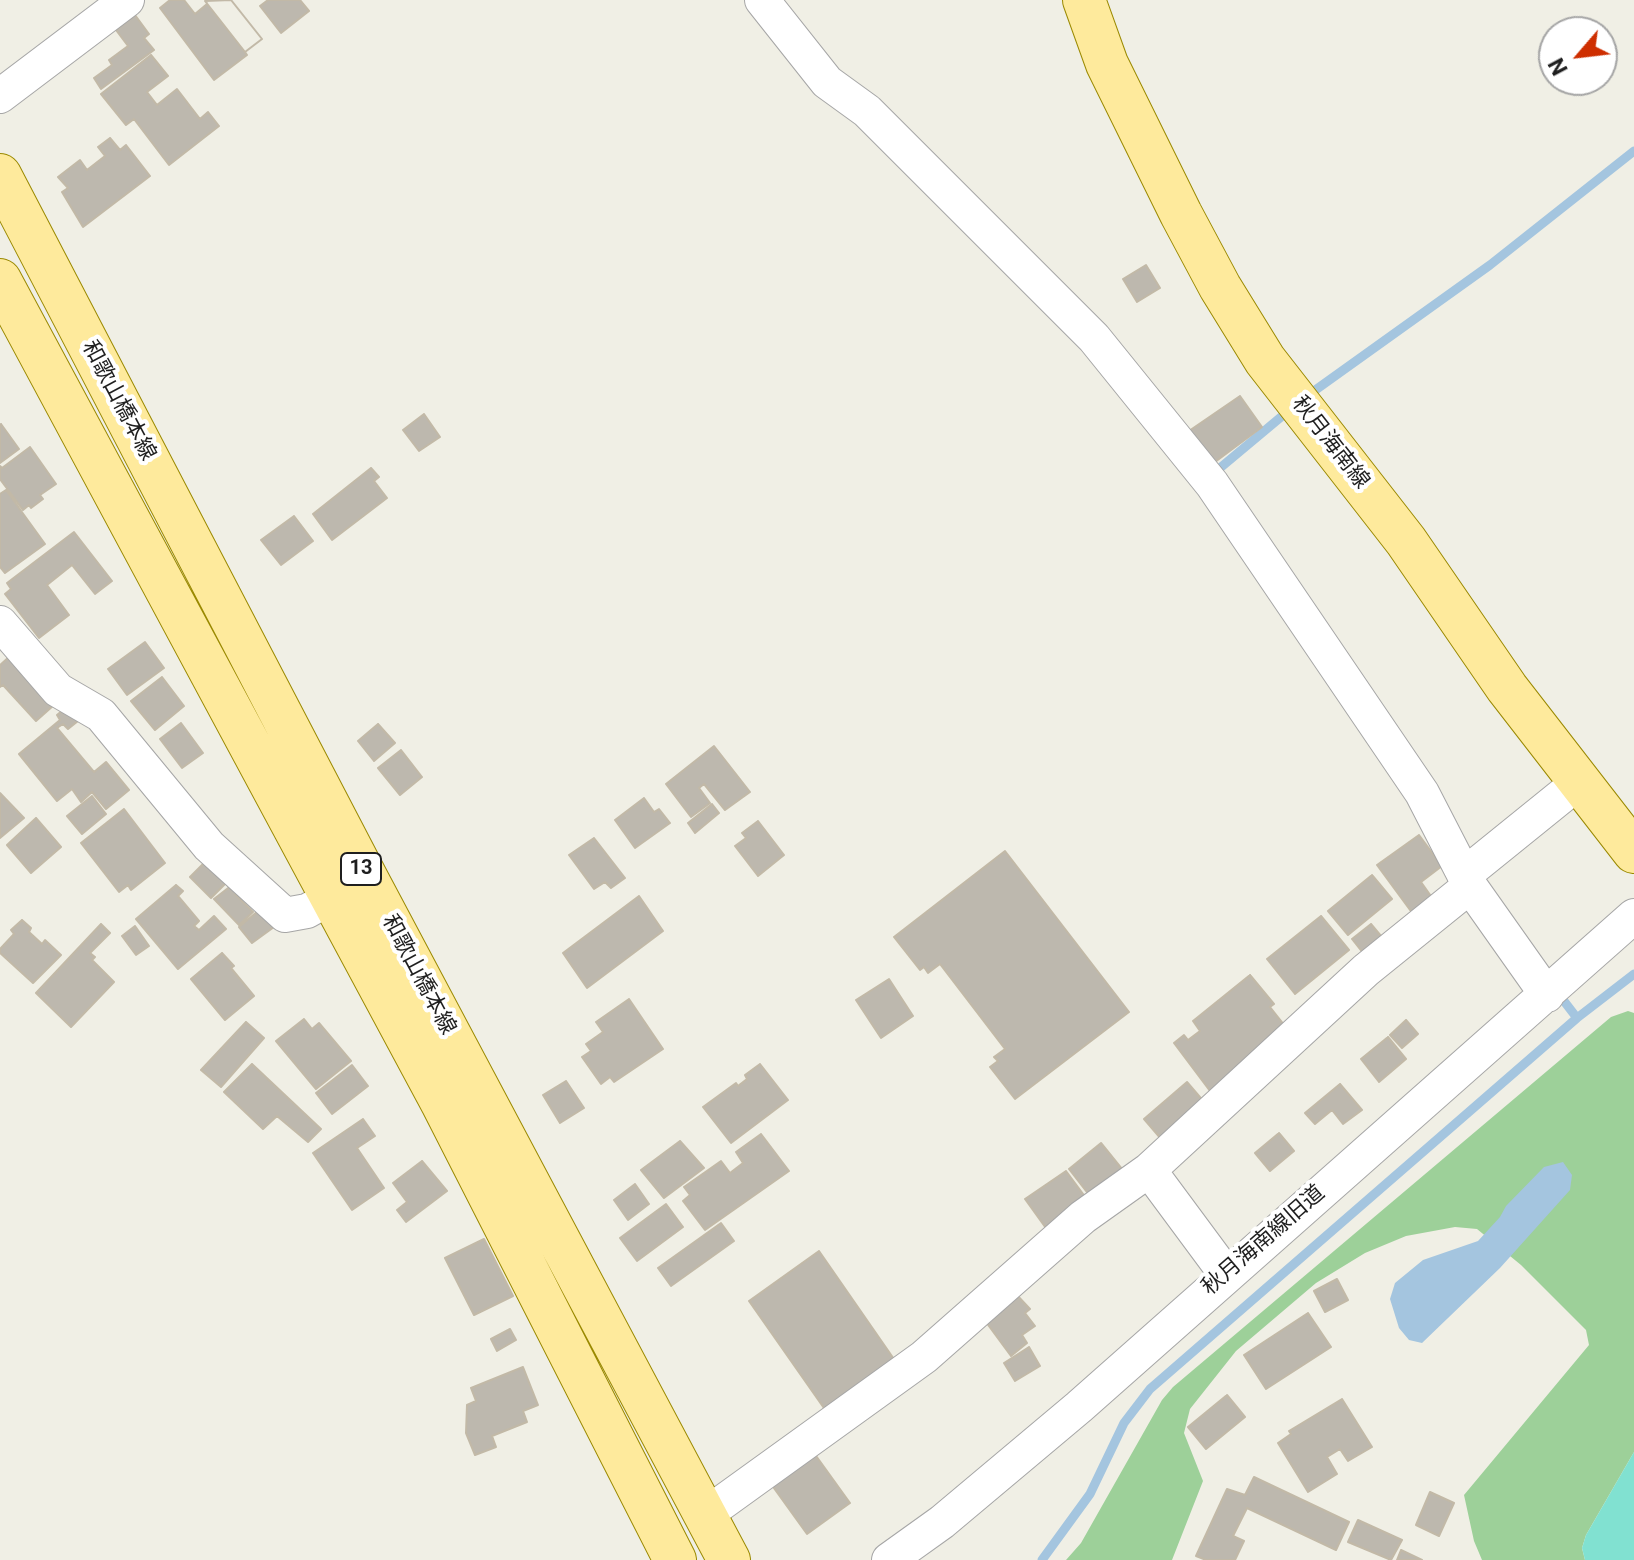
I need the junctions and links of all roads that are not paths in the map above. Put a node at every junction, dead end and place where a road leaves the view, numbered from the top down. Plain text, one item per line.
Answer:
1 (127, 0) edge
2 (762, 0) edge
3 (1084, 0) edge
4 (0, 96) edge
5 (0, 175) edge
6 (0, 280) edge
7 (0, 623) edge
8 (1579, 782) junction
9 (1634, 852) edge
10 (1467, 881) junction
11 (348, 888) junction
12 (1634, 916) edge
13 (1547, 995) junction
14 (1149, 1170) junction
15 (1226, 1274) junction
16 (705, 1515) junction
17 (675, 1560) edge
18 (729, 1560) edge
19 (889, 1560) edge

1 - 4 street
2 - 10 street
3 - 8 main road, 秋月海南線
5 - 11 main road, 和歌山橋本線 / 13
6 - 11 main road, 和歌山橋本線 / 13
7 - 11 street
8 - 9 main road, 秋月海南線
8 - 10 street
10 - 13 street
10 - 14 street
11 - 16 main road, 和歌山橋本線 / 13
11 - 17 main road, 和歌山橋本線 / 13
12 - 13 street, 秋月海南線旧道
13 - 15 street, 秋月海南線旧道
14 - 15 street
14 - 16 street
15 - 19 street, 秋月海南線旧道
16 - 18 main road, 和歌山橋本線 / 13

